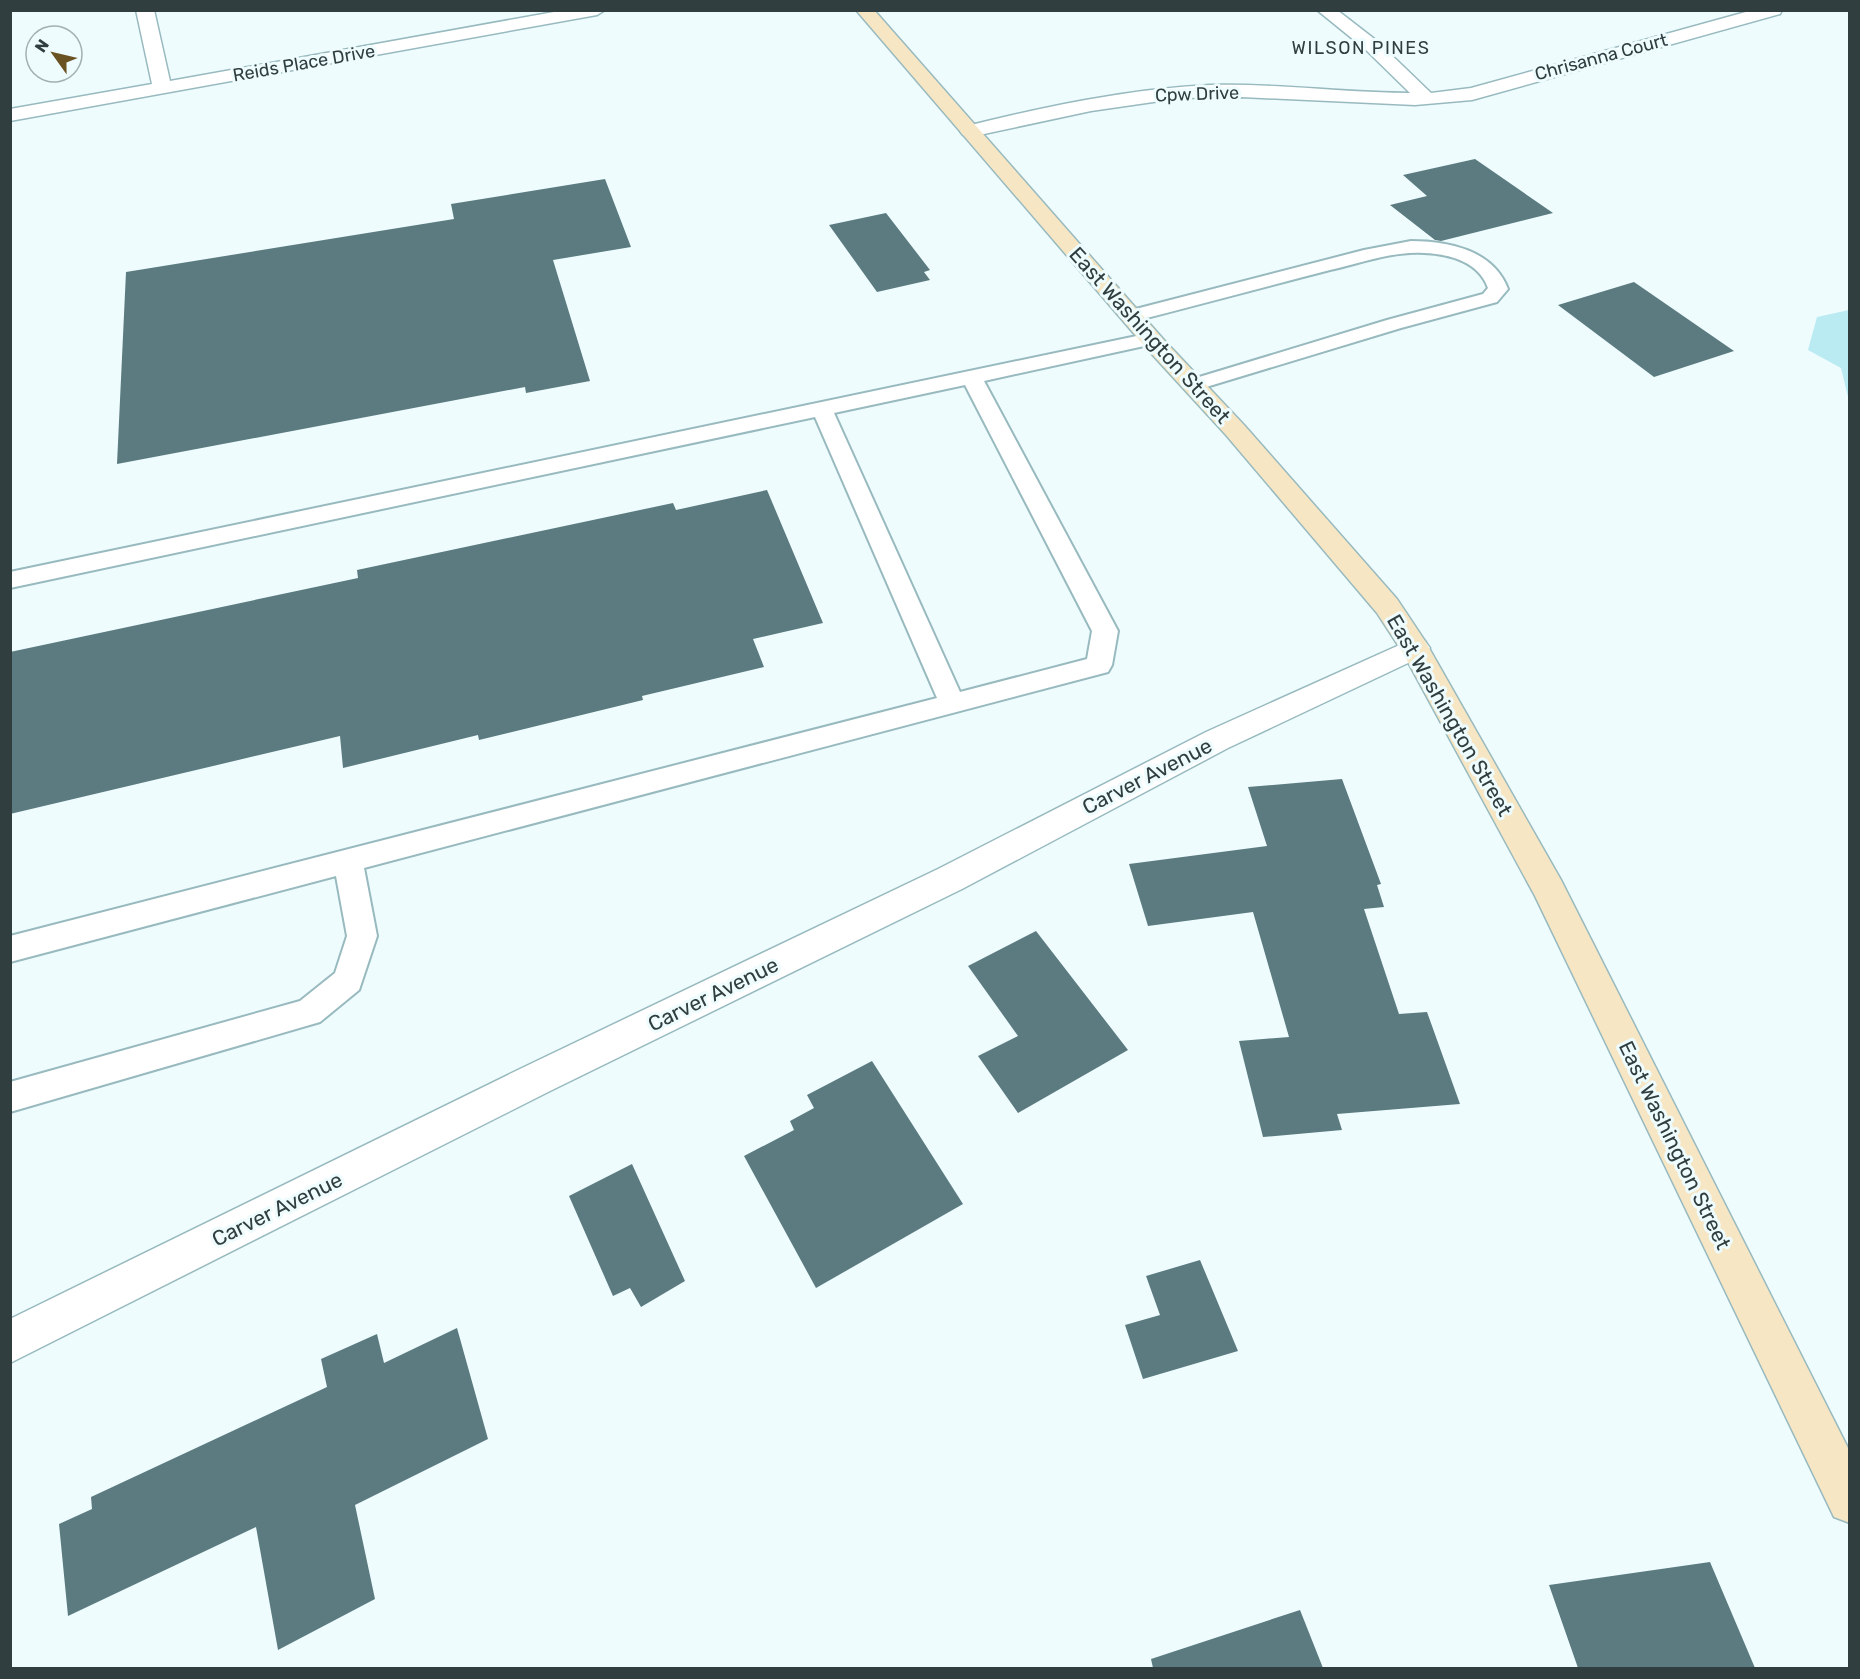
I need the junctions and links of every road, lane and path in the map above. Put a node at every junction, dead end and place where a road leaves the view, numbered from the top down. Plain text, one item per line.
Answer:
1 (145, 10) edge
2 (597, 10) edge
3 (864, 10) edge
4 (1325, 10) edge
5 (1774, 10) edge
6 (162, 88) junction
7 (1427, 99) junction
8 (10, 115) edge
9 (970, 131) junction
10 (1141, 328) junction
11 (971, 377) junction
12 (1193, 385) junction
13 (822, 409) junction
14 (10, 580) edge
15 (1415, 648) junction
16 (952, 703) junction
17 (348, 861) junction
18 (10, 949) edge
19 (10, 1097) edge
20 (10, 1342) edge
21 (1850, 1501) edge

1 - 6 street
2 - 6 street, Reids Place Drive
3 - 9 main road, East Washington Street
4 - 7 street
5 - 7 street, Chrisanna Court
6 - 8 street, Reids Place Drive
7 - 9 street, Cpw Drive
9 - 10 main road, East Washington Street
10 - 11 lane
10 - 12 main road, East Washington Street
10 - 12 lane
11 - 13 lane
11 - 16 lane
12 - 15 main road, East Washington Street
13 - 14 lane
13 - 16 lane
15 - 20 street, Carver Avenue
15 - 21 main road, East Washington Street
16 - 17 lane
17 - 18 lane
17 - 19 lane

